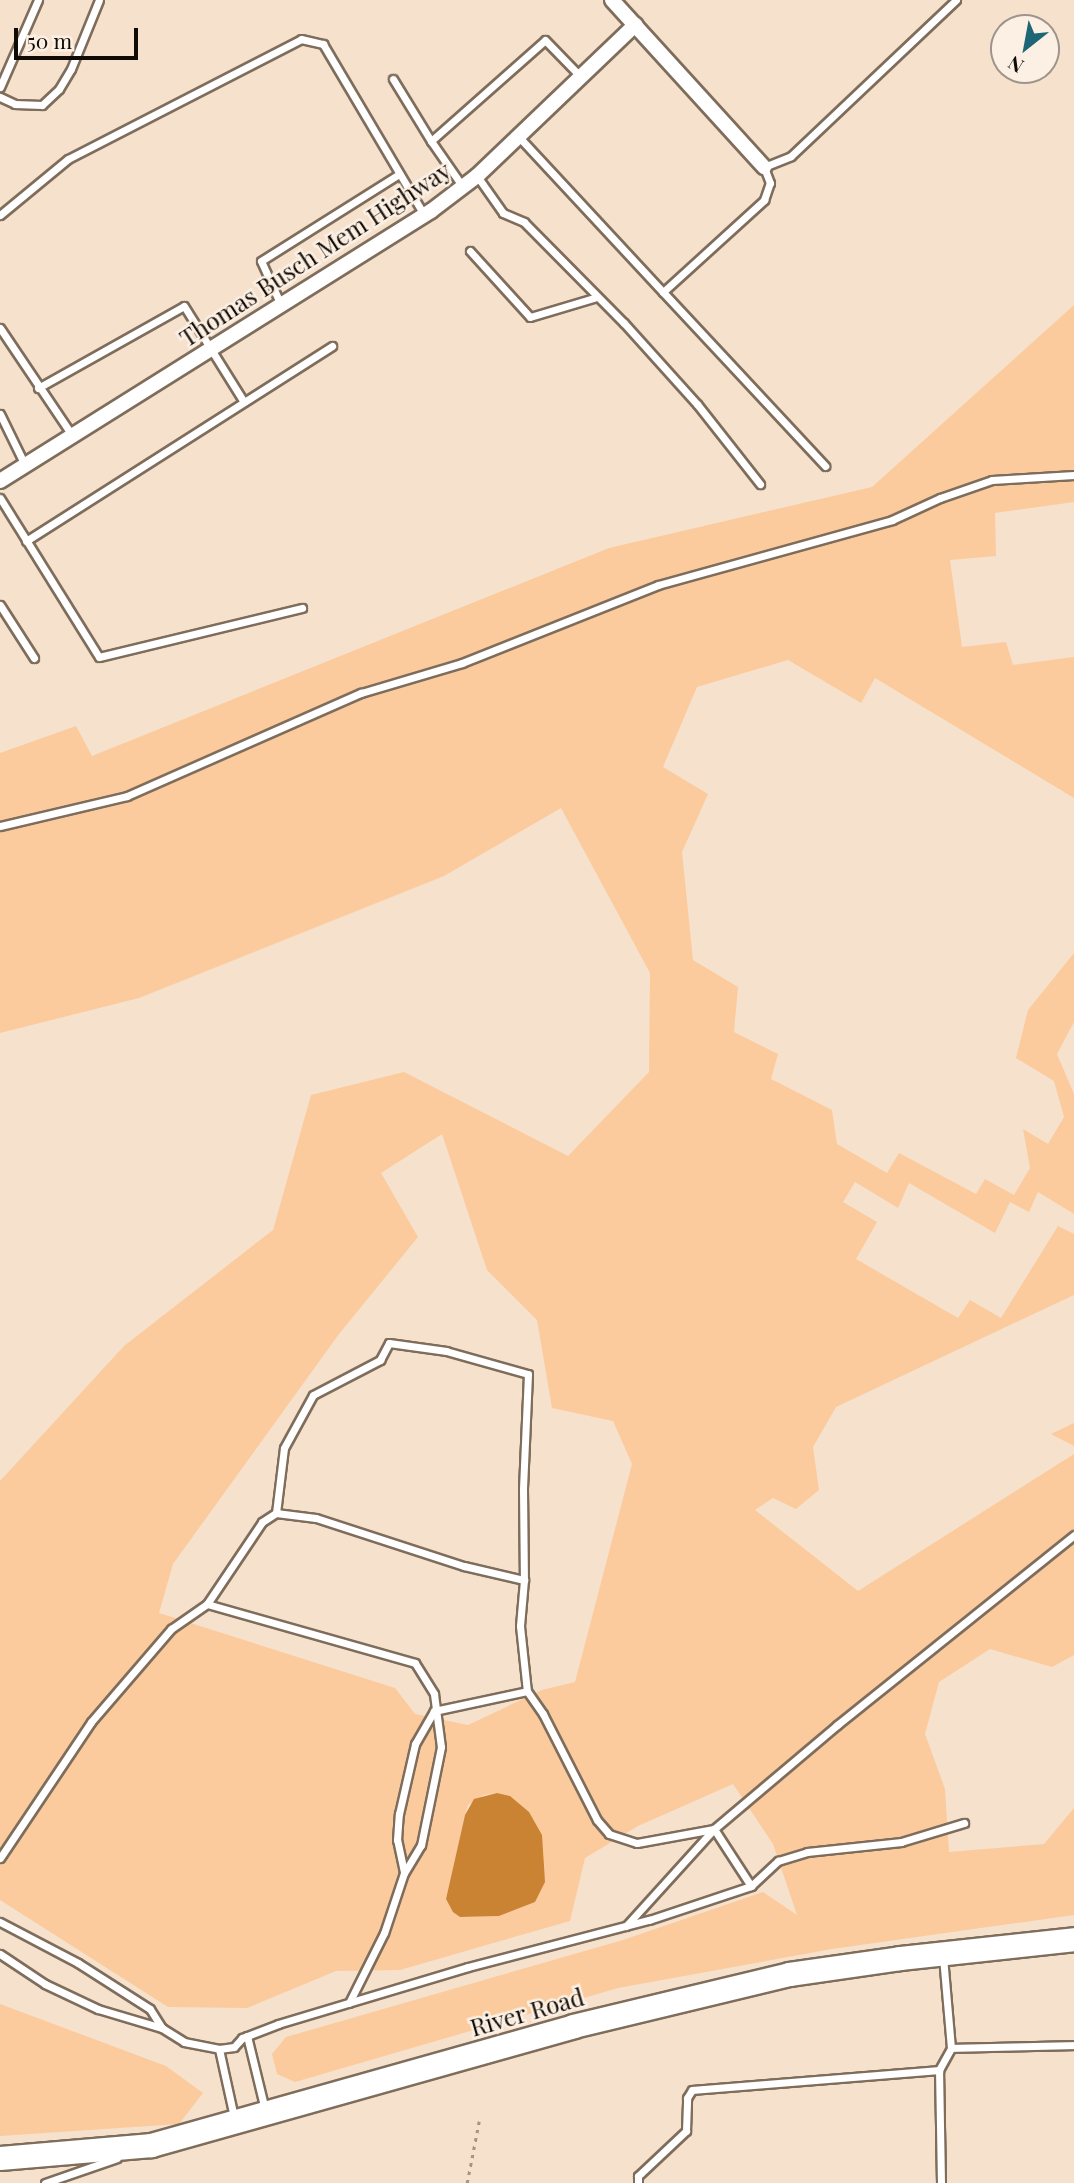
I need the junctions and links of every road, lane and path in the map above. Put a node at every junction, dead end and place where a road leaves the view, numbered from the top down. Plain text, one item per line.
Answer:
1 (38, 0) edge
2 (99, 0) edge
3 (612, 0) edge
4 (956, 0) edge
5 (635, 25) junction
6 (581, 77) junction
7 (393, 79) dead end
8 (0, 87) edge
9 (0, 97) edge
10 (518, 136) junction
11 (431, 141) junction
12 (764, 166) junction
13 (399, 174) junction
14 (477, 176) junction
15 (463, 187) junction
16 (0, 215) edge
17 (424, 215) junction
18 (470, 251) dead end
19 (663, 292) junction
20 (597, 297) junction
21 (281, 305) junction
22 (0, 328) edge
23 (332, 346) dead end
24 (211, 349) junction
25 (38, 388) junction
26 (244, 402) junction
27 (0, 416) edge
28 (72, 436) junction
29 (25, 466) junction
30 (825, 466) dead end
31 (1074, 475) edge
32 (0, 481) edge
33 (760, 484) dead end
34 (0, 498) edge
35 (26, 541) junction
36 (0, 605) edge
37 (302, 608) dead end
38 (34, 658) dead end
39 (0, 826) edge
40 (276, 1513) junction
41 (1074, 1535) edge
42 (524, 1580) junction
43 (207, 1604) junction
44 (527, 1690) junction
45 (434, 1711) junction
46 (964, 1823) dead end
47 (714, 1829) junction
48 (0, 1858) edge
49 (404, 1873) junction
50 (751, 1886) junction
51 (0, 1922) edge
52 (625, 1926) junction
53 (1074, 1939) edge
54 (943, 1952) junction
55 (0, 1954) edge
56 (349, 2003) junction
57 (162, 2028) junction
58 (247, 2036) junction
59 (1074, 2045) edge
60 (951, 2048) junction
61 (219, 2049) junction
62 (939, 2070) junction
63 (266, 2114) junction
64 (479, 2121) dead end
65 (235, 2122) junction
66 (151, 2145) junction
67 (0, 2158) edge
68 (45, 2183) edge
69 (467, 2183) edge
70 (638, 2183) edge
71 (941, 2183) edge

1 - 8 lane
2 - 9 lane
3 - 5 street
4 - 12 lane
5 - 6 street, Thomas Busch Mem Highway
5 - 12 street
6 - 10 street, Thomas Busch Mem Highway
6 - 11 lane
7 - 11 lane
10 - 14 street, Thomas Busch Mem Highway
10 - 19 lane
11 - 15 lane
12 - 19 lane
13 - 16 lane
13 - 17 lane
13 - 21 lane
14 - 15 street, Thomas Busch Mem Highway
14 - 20 lane
15 - 17 street, Thomas Busch Mem Highway
17 - 21 street, Thomas Busch Mem Highway
18 - 20 lane
19 - 30 lane
20 - 33 lane
21 - 24 street, Thomas Busch Mem Highway
22 - 25 lane
23 - 26 lane
24 - 25 lane
24 - 26 lane
24 - 28 street, Thomas Busch Mem Highway
25 - 28 lane
26 - 35 lane
27 - 29 lane
28 - 29 street, Thomas Busch Mem Highway
29 - 32 street, Thomas Busch Mem Highway
31 - 39 lane
34 - 35 lane
35 - 37 lane
36 - 38 lane
40 - 42 lane
40 - 42 lane
40 - 43 lane
41 - 47 lane
42 - 44 lane
43 - 45 lane
43 - 48 lane
44 - 45 lane
44 - 47 lane
45 - 49 lane
45 - 49 lane
46 - 50 lane
47 - 50 lane
47 - 52 lane
49 - 56 lane
50 - 52 lane
51 - 57 lane
52 - 56 lane
53 - 54 main road, River Road
54 - 60 lane
54 - 63 main road, River Road
55 - 57 lane
56 - 58 lane
57 - 61 lane
58 - 61 lane
58 - 63 lane
59 - 60 lane
60 - 62 lane
61 - 65 lane
62 - 70 lane
62 - 71 lane
63 - 65 main road, River Road
64 - 69 path
65 - 66 main road, River Road
66 - 67 main road, River Road
66 - 68 lane

